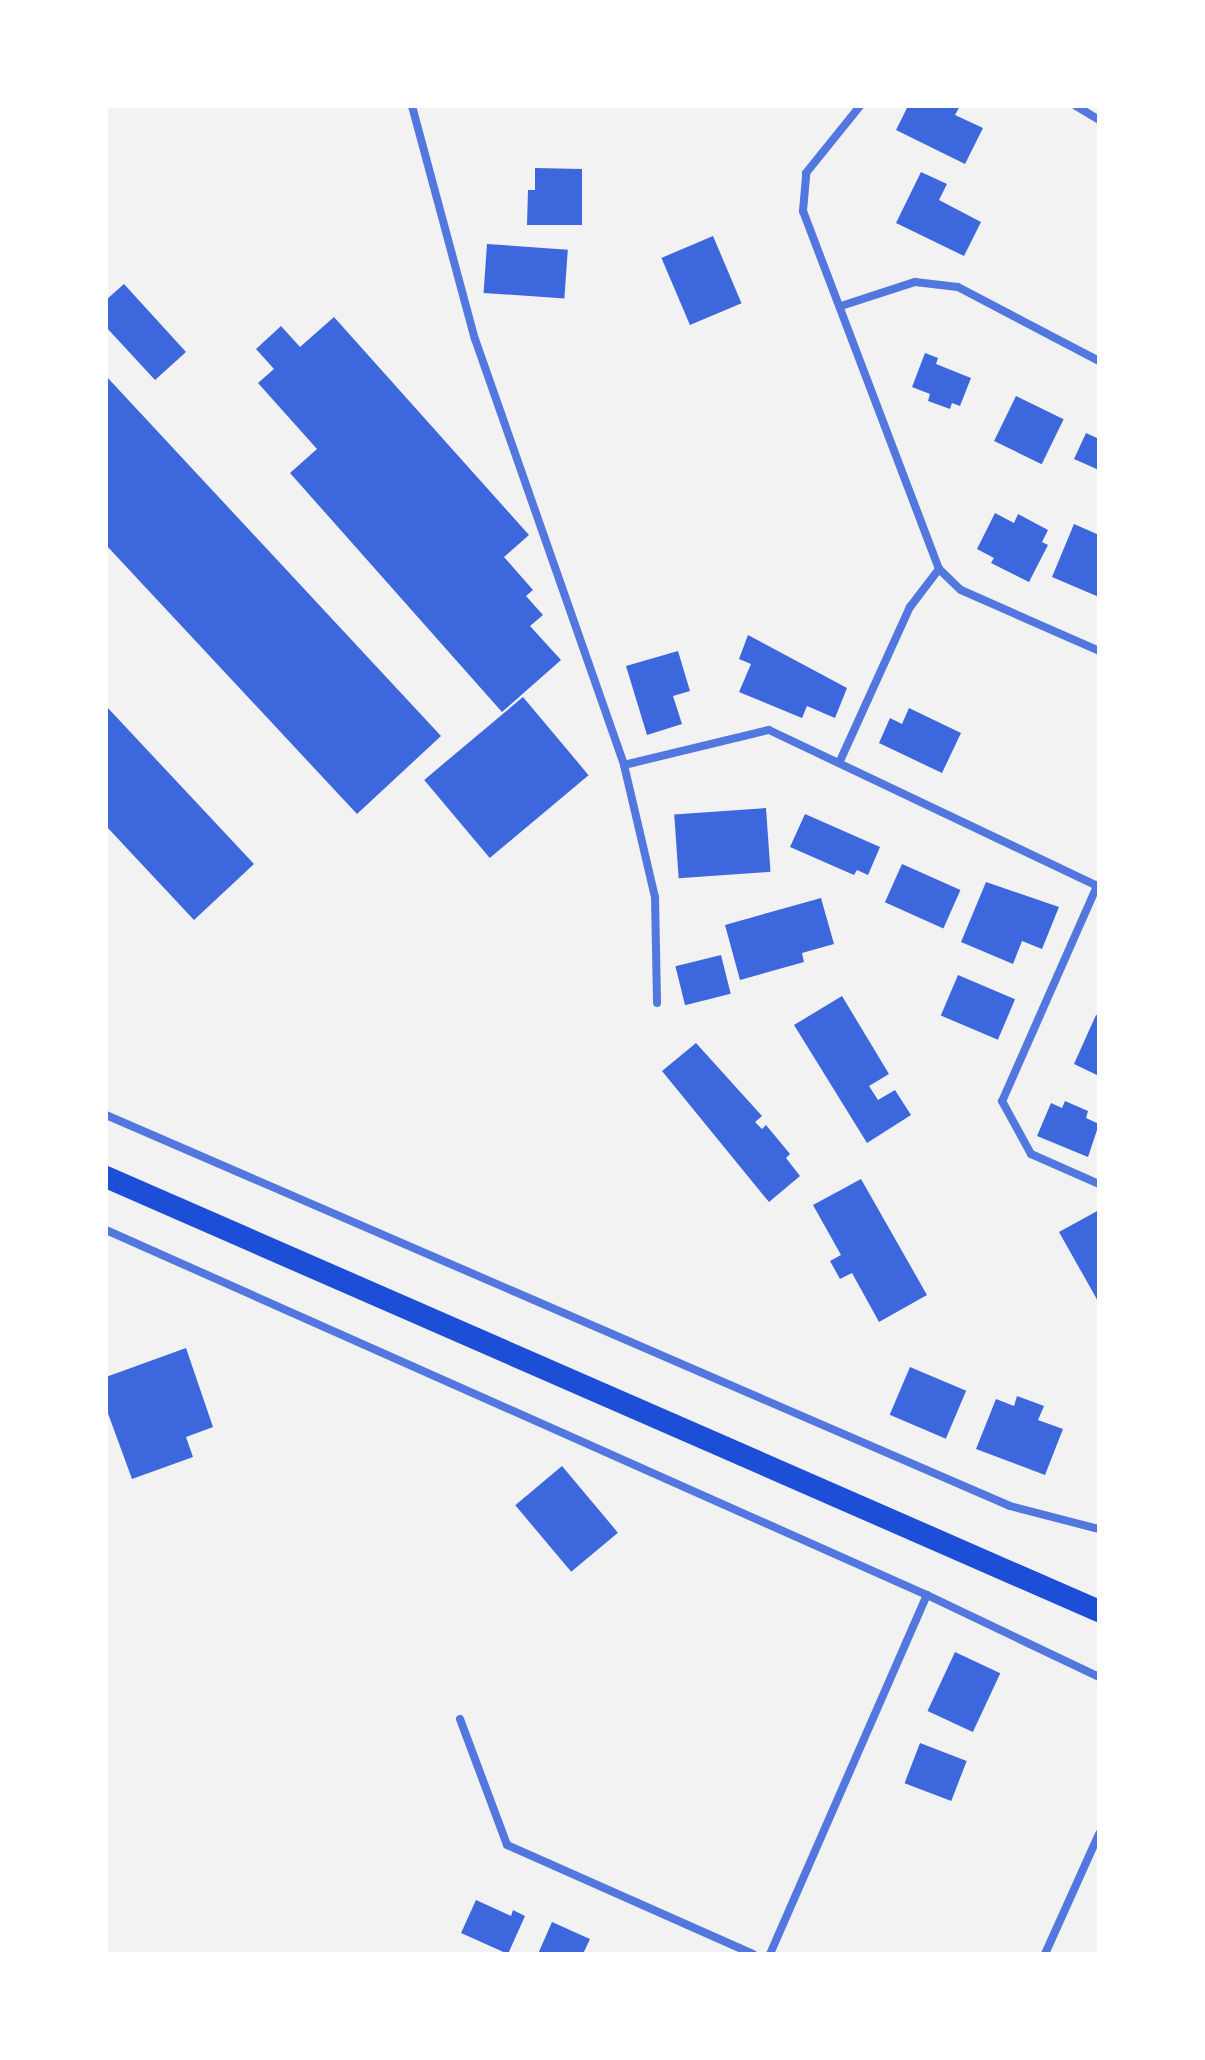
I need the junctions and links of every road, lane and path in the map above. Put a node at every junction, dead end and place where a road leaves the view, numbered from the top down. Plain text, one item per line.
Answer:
1 (412, 106) edge
2 (860, 106) edge
3 (1076, 106) edge
4 (1099, 120) edge
5 (841, 306) junction
6 (1099, 361) edge
7 (939, 569) junction
8 (1099, 651) edge
9 (840, 761) junction
10 (624, 765) junction
11 (1098, 887) edge
12 (657, 1003) dead end
13 (106, 1115) edge
14 (106, 1177) edge
15 (1099, 1184) edge
16 (106, 1230) edge
17 (1098, 1526) edge
18 (927, 1595) junction
19 (1099, 1611) edge
20 (1099, 1677) edge
21 (460, 1719) dead end
22 (1099, 1834) edge
23 (753, 1954) edge
24 (770, 1954) edge
25 (1045, 1954) edge

1 - 10 street
2 - 5 street
3 - 4 street
5 - 6 street
5 - 7 street
7 - 8 street
7 - 9 street
9 - 10 street
9 - 11 street
10 - 12 street
11 - 15 street
13 - 17 street
14 - 19 highway
16 - 18 street
18 - 20 street
18 - 24 street
21 - 23 street
22 - 25 street

